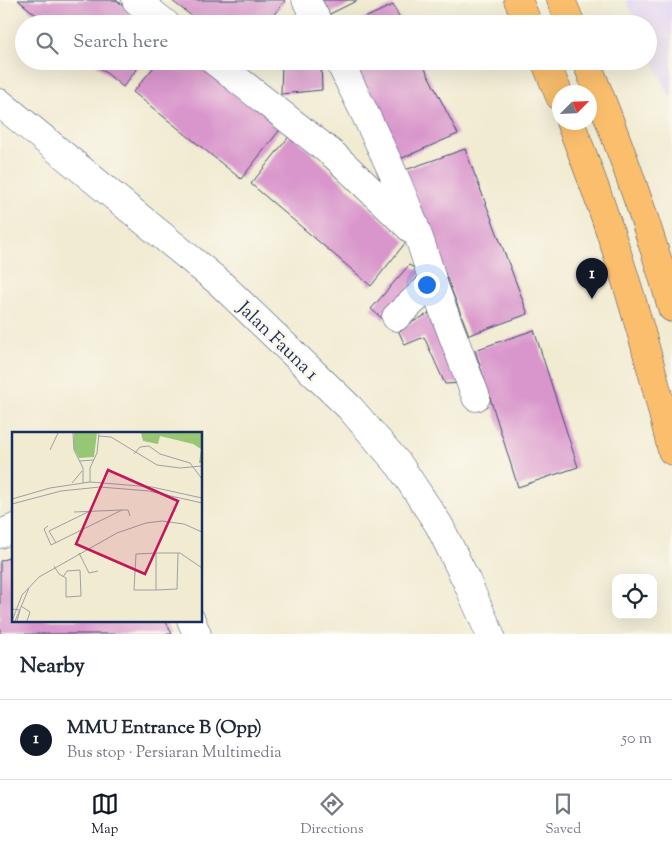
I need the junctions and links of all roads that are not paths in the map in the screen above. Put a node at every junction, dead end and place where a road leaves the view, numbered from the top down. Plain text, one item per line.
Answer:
1 (136, 0) edge
2 (518, 0) edge
3 (155, 15) edge
4 (524, 15) edge
5 (225, 70) edge
6 (343, 70) edge
7 (549, 70) edge
8 (590, 70) edge
9 (555, 85) edge
10 (0, 103) edge
11 (573, 130) edge
12 (418, 236) junction
13 (434, 286) junction
14 (672, 308) edge
15 (396, 317) dead end
16 (476, 397) dead end
17 (672, 451) edge
18 (12, 529) edge
19 (0, 534) edge
20 (192, 622) edge
21 (198, 634) edge
22 (490, 634) edge

1 - 3 street
2 - 4 main road
5 - 12 street
6 - 12 street
7 - 9 main road
8 - 14 main road
10 - 22 street, Jalan Fauna 1
11 - 17 main road
12 - 13 street
13 - 15 street
13 - 16 street
18 - 19 street
20 - 21 street

